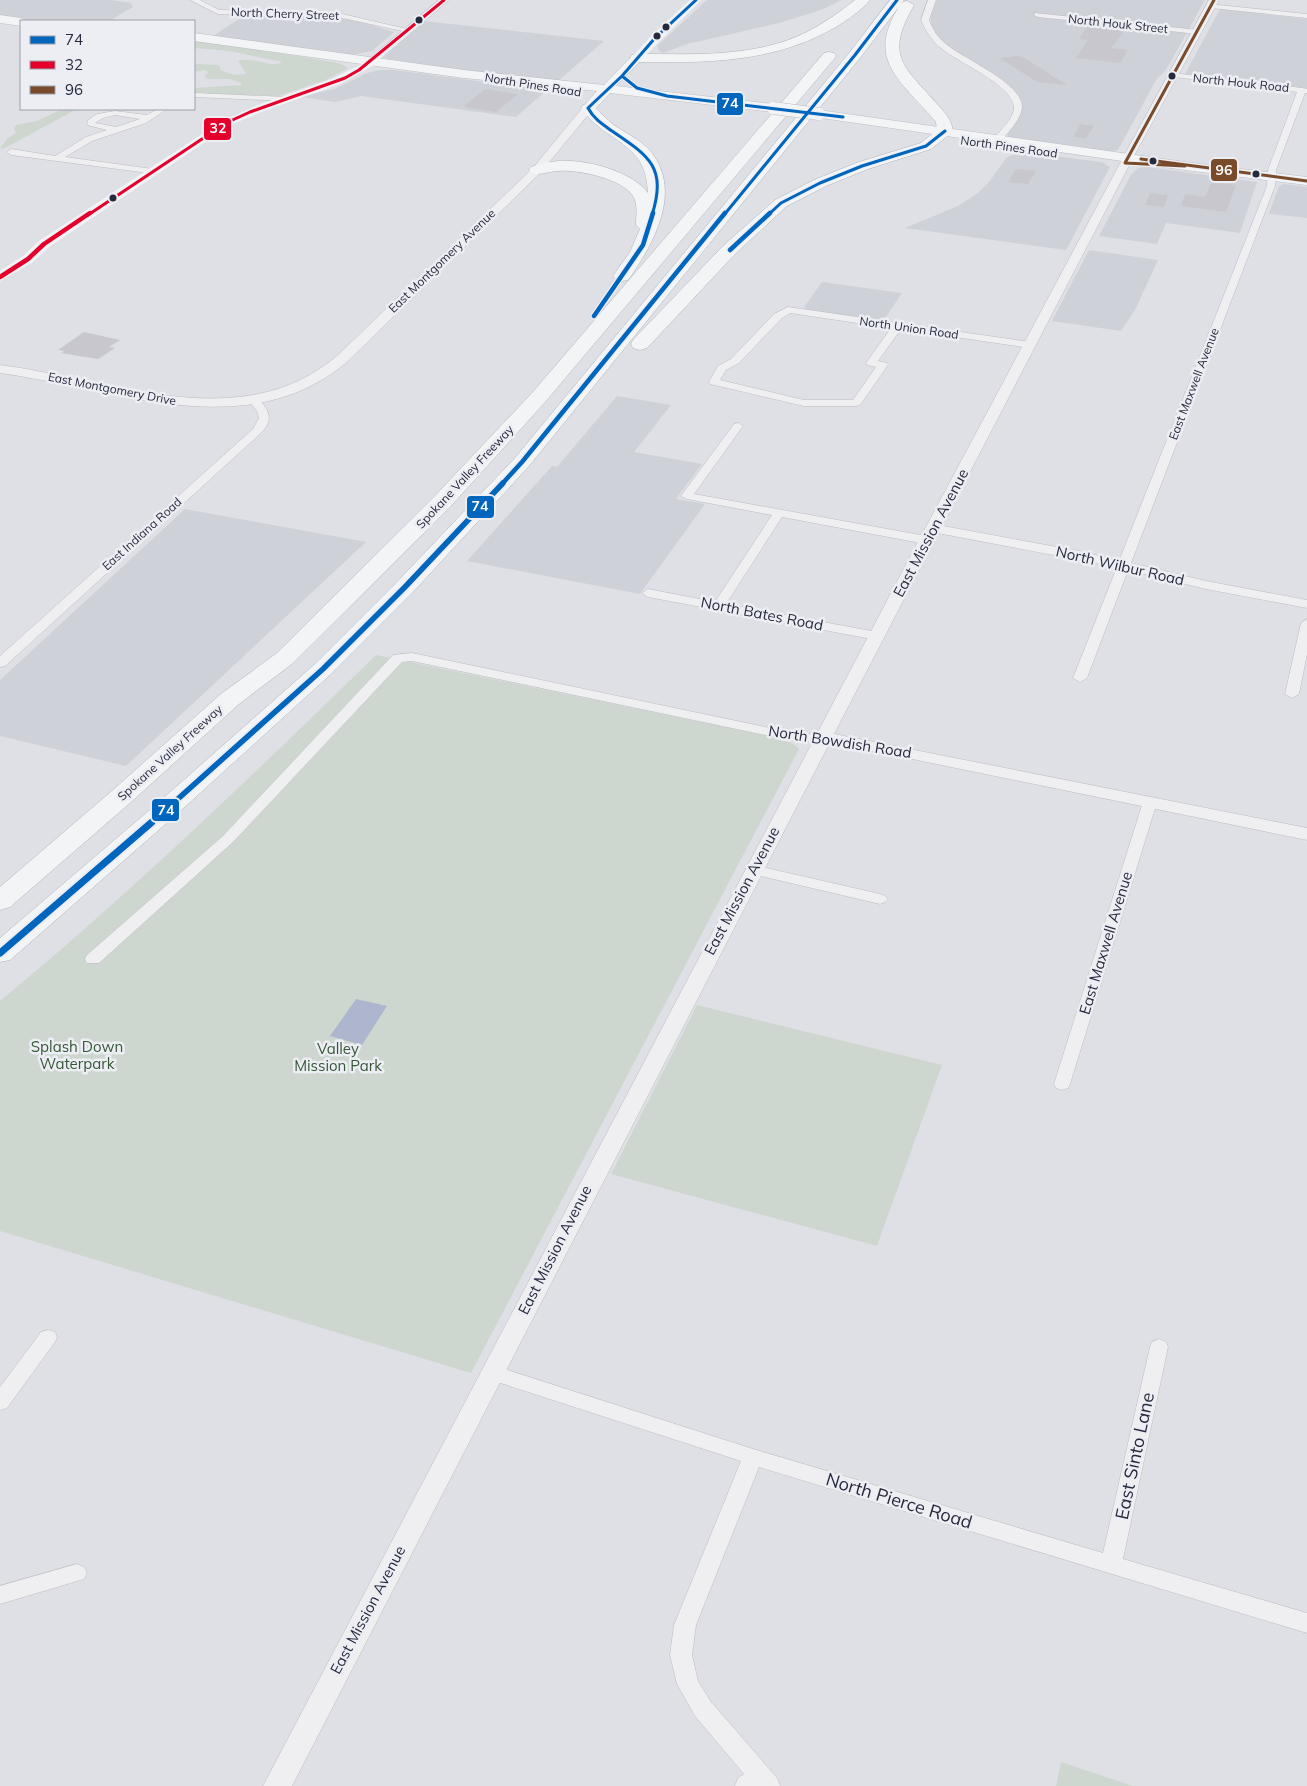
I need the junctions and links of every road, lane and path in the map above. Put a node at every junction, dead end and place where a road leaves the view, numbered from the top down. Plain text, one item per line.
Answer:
1 (194, 0) edge
2 (444, 0) edge
3 (696, 0) edge
4 (863, 0) edge
5 (877, 0) edge
6 (896, 0) edge
7 (910, 0) edge
8 (932, 0) edge
9 (1213, 3) edge
10 (1038, 16) dead end
11 (1307, 16) edge
12 (0, 19) edge
13 (20, 22) edge
14 (853, 29) dead end
15 (407, 30) junction
16 (1198, 32) junction
17 (195, 37) edge
18 (655, 38) junction
19 (840, 43) dead end
20 (637, 58) junction
21 (693, 58) junction
22 (370, 63) junction
23 (622, 76) junction
24 (1174, 76) junction
25 (570, 88) junction
26 (1305, 90) edge
27 (605, 92) junction
28 (195, 95) edge
29 (667, 96) junction
30 (286, 99) junction
31 (588, 108) junction
32 (162, 110) edge
33 (769, 111) junction
34 (150, 118) junction
35 (115, 130) junction
36 (942, 134) junction
37 (998, 139) junction
38 (11, 152) dead end
39 (57, 158) junction
40 (1127, 160) junction
41 (537, 170) junction
42 (153, 172) junction
43 (1272, 177) junction
44 (1307, 181) edge
45 (643, 245) junction
46 (0, 277) edge
47 (898, 326) junction
48 (1030, 346) junction
49 (0, 369) edge
50 (539, 397) junction
51 (253, 400) junction
52 (738, 426) dead end
53 (522, 462) junction
54 (779, 513) junction
55 (929, 534) junction
56 (1122, 566) junction
57 (648, 593) dead end
58 (1307, 604) edge
59 (718, 606) junction
60 (1307, 623) edge
61 (877, 636) junction
62 (0, 663) edge
63 (1080, 678) dead end
64 (1292, 694) dead end
65 (823, 738) junction
66 (1150, 802) junction
67 (1307, 834) edge
68 (753, 870) junction
69 (880, 899) dead end
70 (0, 901) edge
71 (0, 953) edge
72 (93, 959) dead end
73 (1062, 1084) dead end
74 (48, 1337) dead end
75 (1158, 1348) dead end
76 (492, 1374) junction
77 (0, 1402) edge
78 (754, 1457) junction
79 (1111, 1564) junction
80 (77, 1573) dead end
81 (0, 1595) edge
82 (1307, 1623) edge
83 (758, 1783) edge
84 (277, 1786) edge

1 - 15 street, North Cherry Street
2 - 15 street
3 - 18 main road
4 - 21 highway
5 - 14 highway
6 - 53 highway
7 - 36 highway
8 - 37 street
9 - 11 street
9 - 16 street, East Mission Avenue
10 - 16 street, North Houk Street
12 - 13 main road
15 - 22 street
16 - 24 street, East Mission Avenue
17 - 22 main road, North Pines Road
18 - 20 main road
18 - 21 highway
19 - 50 highway, Spokane Valley Freeway
20 - 21 highway
20 - 23 main road, East Montgomery Avenue
22 - 25 main road, North Pines Road
22 - 30 main road
23 - 25 main road
23 - 27 main road, East Montgomery Avenue
23 - 29 main road
24 - 26 street, North Houk Road
24 - 40 street, East Mission Avenue
25 - 27 main road, North Pines Road
25 - 31 main road
26 - 43 street, East Maxwell Avenue
27 - 29 main road, North Pines Road
27 - 31 main road, East Montgomery Avenue
27 - 33 main road, North Pines Road
28 - 30 street
29 - 33 main road, North Pines Road
30 - 42 main road
31 - 41 street, East Montgomery Avenue
31 - 45 highway
32 - 34 street
33 - 36 main road, North Pines Road
34 - 35 street
34 - 35 street
35 - 39 street
36 - 37 main road, North Pines Road
36 - 40 main road, North Pines Road
36 - 53 highway
37 - 40 main road, North Pines Road
38 - 39 street
39 - 42 street
40 - 43 main road, North Pines Road
40 - 48 street, East Mission Avenue
41 - 45 highway
41 - 51 street, East Montgomery Avenue
42 - 46 main road
43 - 44 main road, North Pines Road
43 - 56 street, East Maxwell Avenue
45 - 50 highway
47 - 47 street, North Union Road
47 - 48 street, North Union Road
48 - 55 street, East Mission Avenue
49 - 51 street, East Montgomery Drive
50 - 70 highway, Spokane Valley Freeway
51 - 62 street, East Indiana Road
52 - 54 street, North Wilbur Road
53 - 71 highway
54 - 55 street, North Wilbur Road
54 - 59 street
55 - 56 street, North Wilbur Road
55 - 61 street, East Mission Avenue
56 - 58 street, North Wilbur Road
56 - 63 street, East Maxwell Avenue
57 - 59 street, North Bates Road
59 - 61 street, North Bates Road
60 - 64 street
61 - 65 street, East Mission Avenue
65 - 66 street, North Bowdish Road
65 - 68 street, East Mission Avenue
65 - 72 street, North Bowdish Road
66 - 67 street, North Bowdish Road
66 - 73 street, East Maxwell Avenue
68 - 69 street
68 - 76 street, East Mission Avenue
74 - 77 street
75 - 79 street, East Sinto Lane
76 - 78 street, North Pierce Road
76 - 84 street, East Mission Avenue
78 - 79 street, North Pierce Road
78 - 83 street
79 - 82 street, North Pierce Road
80 - 81 street

